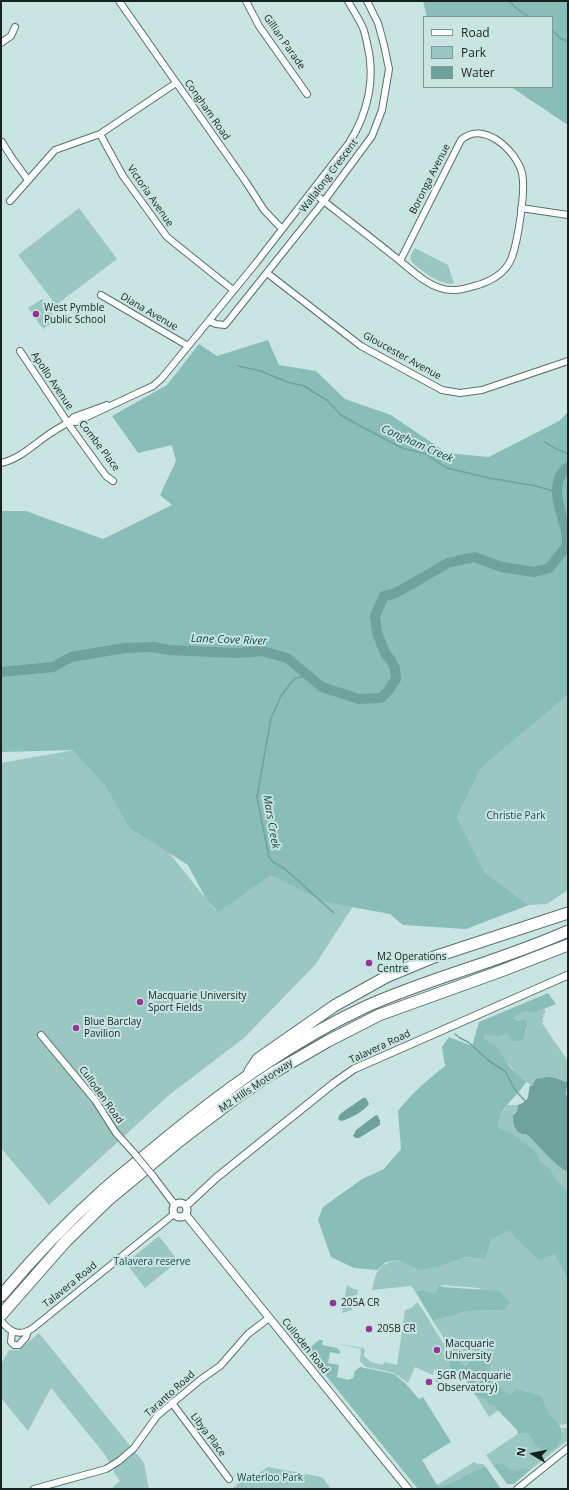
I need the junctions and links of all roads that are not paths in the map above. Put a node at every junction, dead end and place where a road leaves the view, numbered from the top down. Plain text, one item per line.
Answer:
1 (119, 1) edge
2 (246, 1) edge
3 (348, 1) edge
4 (367, 1) edge
5 (15, 27) dead end
6 (1, 44) edge
7 (176, 83) junction
8 (307, 94) dead end
9 (100, 134) junction
10 (2, 142) dead end
11 (28, 180) junction
12 (312, 192) junction
13 (10, 201) dead end
14 (324, 201) junction
15 (521, 208) junction
16 (568, 215) edge
17 (282, 229) junction
18 (400, 261) junction
19 (268, 273) junction
20 (233, 290) junction
21 (101, 295) dead end
22 (209, 321) junction
23 (188, 346) junction
24 (20, 351) dead end
25 (568, 361) edge
26 (70, 422) junction
27 (1, 463) edge
28 (113, 481) dead end
29 (568, 913) edge
30 (568, 931) edge
31 (568, 944) edge
32 (568, 975) edge
33 (41, 1035) dead end
34 (248, 1075) junction
35 (175, 1205) junction
36 (186, 1206) junction
37 (174, 1214) junction
38 (186, 1215) junction
39 (1, 1296) edge
40 (3, 1315) edge
41 (269, 1318) junction
42 (28, 1331) junction
43 (12, 1332) junction
44 (172, 1403) junction
45 (568, 1448) edge
46 (229, 1480) dead end
47 (34, 1489) edge
48 (408, 1489) edge
49 (517, 1489) edge

1 - 7 street, Congham Road
2 - 8 street, Gillian Parade
3 - 12 street, Wallalong Crescent
4 - 14 street, Wallalong Crescent
5 - 6 street
7 - 9 street
7 - 17 street, Congham Road
9 - 11 street
9 - 20 street, Victoria Avenue
10 - 11 street
11 - 13 street
12 - 14 street, Boronga Avenue
12 - 17 street, Wallalong Crescent
14 - 18 street, Boronga Avenue
14 - 19 street, Wallalong Crescent
15 - 16 street
15 - 18 street, Boronga Avenue
15 - 18 street, Boronga Avenue
17 - 20 street, Wallalong Crescent
19 - 22 street, Wallalong Crescent
19 - 25 street, Gloucester Avenue
20 - 22 street, Wallalong Crescent
21 - 23 street, Diana Avenue
22 - 23 street, Wallalong Crescent
23 - 26 street, Wallalong Crescent
24 - 26 street, Apollo Avenue
26 - 27 street, Wallalong Crescent
26 - 28 street, Combe Place
29 - 34 highway
30 - 34 highway, M2 Hills Motorway
31 - 40 highway, M2 Hills Motorway
32 - 36 street, Talavera Road
33 - 35 street, Culloden Road, bridge
34 - 39 highway, M2 Hills Motorway
35 - 36 street
35 - 37 street
36 - 38 street
37 - 38 street
37 - 42 street, Talavera Road
38 - 41 street, Culloden Road
40 - 43 street
41 - 44 street, Taranto Road
41 - 48 street, Culloden Road
42 - 43 street
42 - 43 street, Talavera Road
44 - 46 street, Libya Place
44 - 47 street, Taranto Road
45 - 49 street

